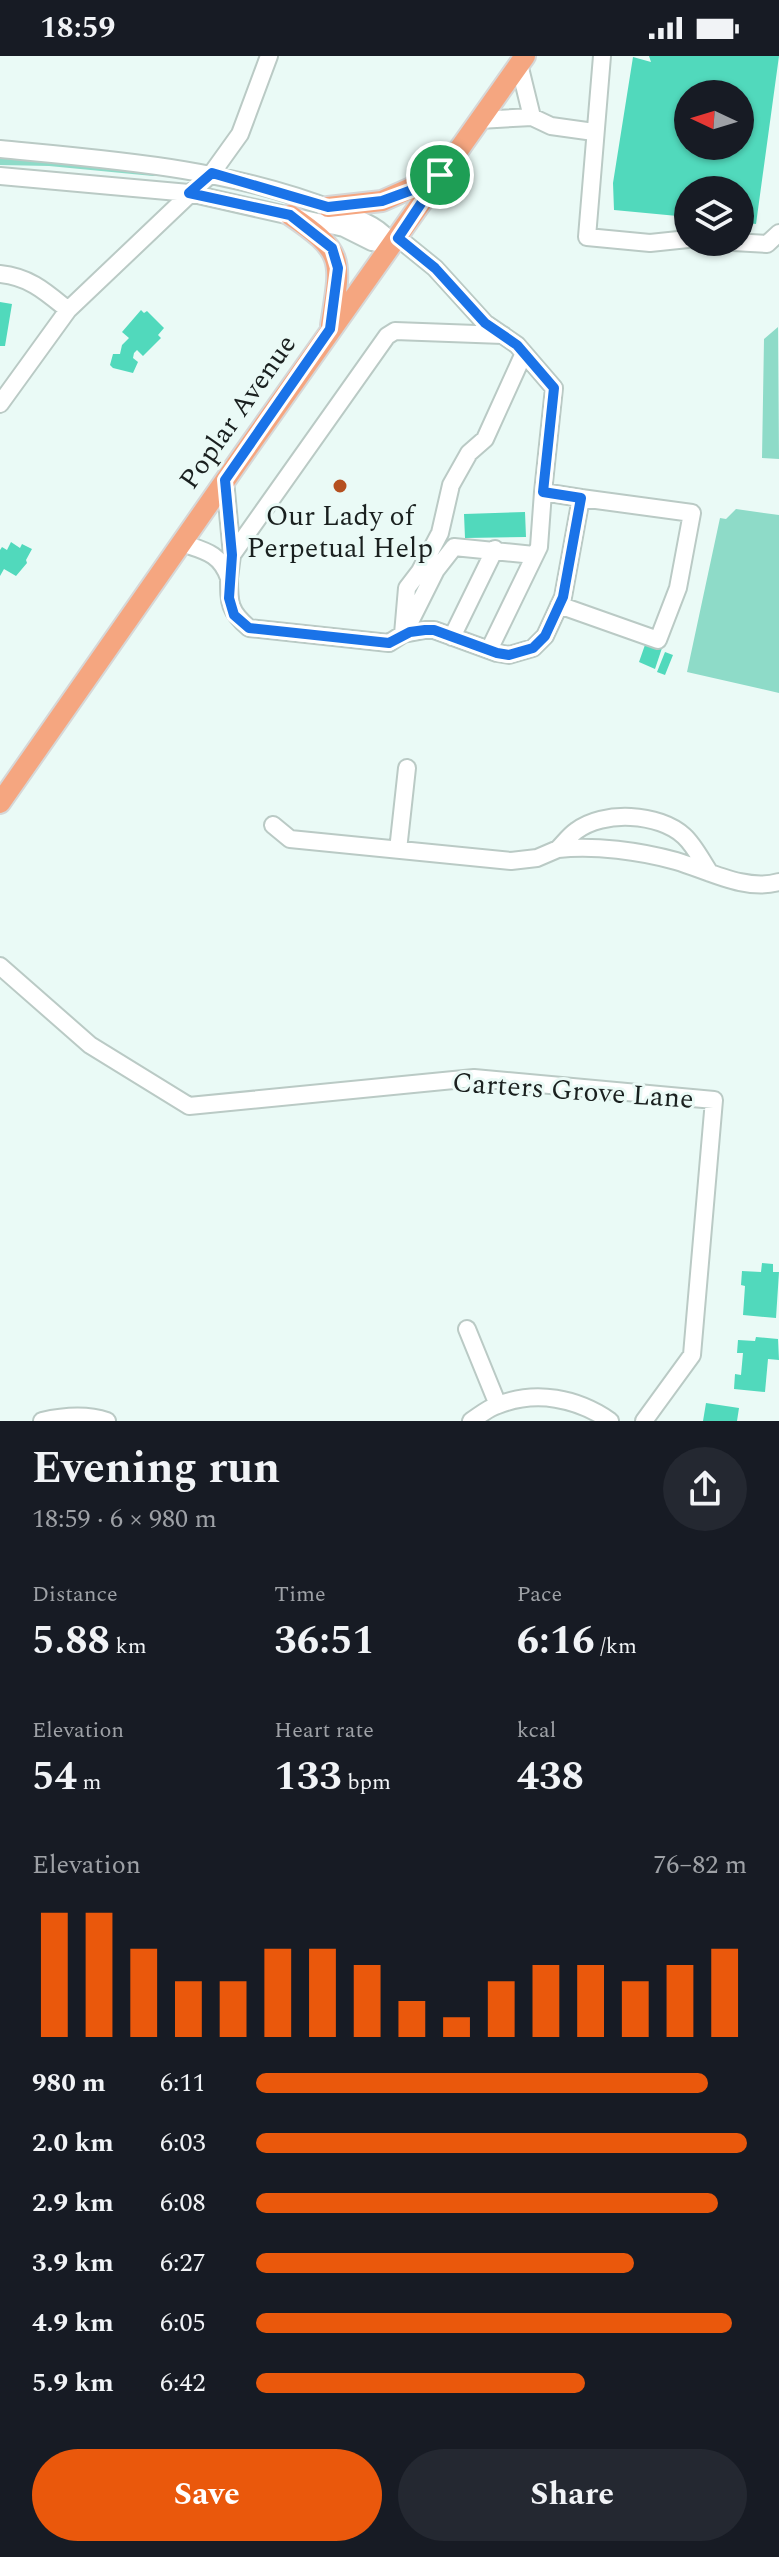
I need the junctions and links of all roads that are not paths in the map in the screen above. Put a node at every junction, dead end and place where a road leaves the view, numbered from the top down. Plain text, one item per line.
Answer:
1 (269, 56) edge
2 (602, 56) edge
3 (522, 60) edge
4 (532, 117) junction
5 (479, 120) junction
6 (594, 132) junction
7 (0, 149) edge
8 (212, 173) junction
9 (440, 175) junction
10 (0, 176) edge
11 (189, 193) junction
12 (328, 207) junction
13 (290, 215) junction
14 (779, 233) edge
15 (674, 240) edge
16 (396, 241) junction
17 (754, 243) edge
18 (0, 274) edge
19 (68, 310) junction
20 (330, 329) junction
21 (503, 335) junction
22 (524, 353) junction
23 (0, 404) edge
24 (225, 480) junction
25 (543, 492) junction
26 (581, 498) junction
27 (181, 543) junction
28 (495, 549) junction
29 (232, 555) junction
30 (534, 555) junction
31 (229, 578) junction
32 (561, 601) junction
33 (403, 634) junction
34 (452, 637) junction
35 (489, 650) junction
36 (407, 768) dead end
37 (0, 803) edge
38 (273, 825) dead end
39 (558, 849) junction
40 (398, 850) junction
41 (710, 873) junction
42 (779, 882) edge
43 (0, 966) edge
44 (467, 1329) dead end
45 (498, 1405) junction
46 (42, 1421) edge
47 (107, 1421) edge
48 (471, 1421) edge
49 (610, 1421) edge
50 (644, 1421) edge

1 - 8 street
2 - 6 street
3 - 4 street
3 - 5 main road, Poplar Avenue
4 - 5 street
4 - 6 street
5 - 9 main road, Poplar Avenue
6 - 15 street
7 - 8 street
8 - 11 street
8 - 12 street
9 - 12 main road
9 - 16 main road, Poplar Avenue
10 - 11 street
11 - 13 street
11 - 19 street
12 - 16 street
13 - 16 street
13 - 20 main road
14 - 17 street
16 - 20 main road, Poplar Avenue
16 - 21 street
18 - 19 street
19 - 23 street
20 - 24 main road, Poplar Avenue
21 - 22 street
21 - 29 street
22 - 25 street
22 - 33 street
24 - 27 main road, Poplar Avenue
24 - 29 street
25 - 26 street
25 - 30 street
26 - 32 street
26 - 32 street
27 - 31 street
27 - 37 main road, Poplar Avenue
28 - 30 street
28 - 33 street
28 - 34 street
29 - 31 street
30 - 35 street
31 - 33 street
32 - 35 street
33 - 34 street
34 - 35 street
36 - 40 street
38 - 40 street
39 - 40 street
39 - 41 street
39 - 41 street
41 - 42 street
43 - 50 street, Carters Grove Lane
44 - 45 street
45 - 48 street
45 - 49 street
46 - 47 street

